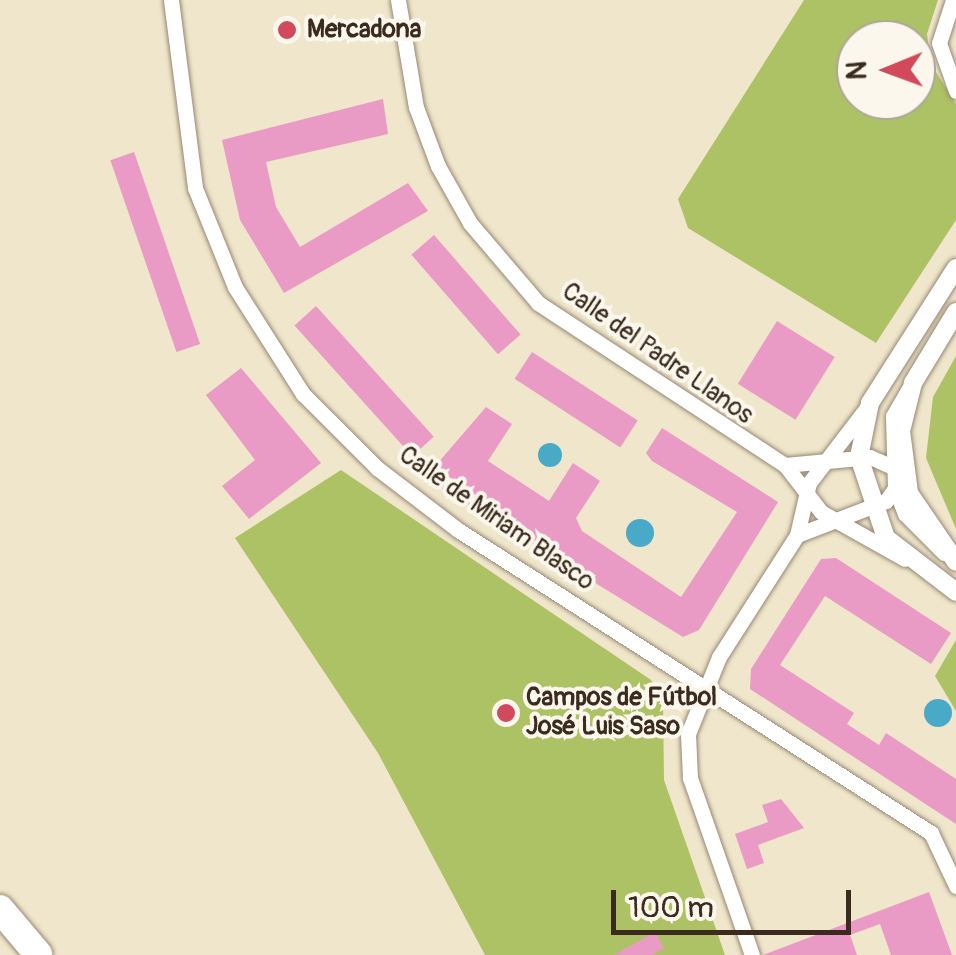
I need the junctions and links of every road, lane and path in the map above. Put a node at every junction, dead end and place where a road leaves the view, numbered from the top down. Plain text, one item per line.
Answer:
1 (171, 0) edge
2 (398, 0) edge
3 (953, 0) edge
4 (956, 91) edge
5 (956, 268) edge
6 (956, 312) edge
7 (913, 383) junction
8 (870, 403) junction
9 (858, 458) junction
10 (785, 465) junction
11 (822, 466) junction
12 (890, 466) junction
13 (902, 490) junction
14 (806, 496) junction
15 (870, 509) junction
16 (839, 518) junction
17 (797, 535) junction
18 (950, 558) edge
19 (906, 559) junction
20 (956, 592) edge
21 (702, 690) junction
22 (956, 886) edge
23 (0, 909) edge
24 (0, 929) edge
25 (38, 955) edge
26 (752, 955) edge

1 - 21 street, Calle de Miriam Blasco
2 - 10 street, Calle del Padre Llanos
3 - 4 street
5 - 8 street
6 - 7 street
7 - 12 street
7 - 13 street
8 - 9 street
8 - 11 street
9 - 11 street
9 - 12 street
9 - 15 street
10 - 11 street
10 - 14 street, Calle del Padre Llanos
11 - 14 street
12 - 13 street
13 - 15 street
13 - 18 street
14 - 16 street
14 - 17 street
15 - 16 street
15 - 19 street
16 - 17 street
16 - 19 street
17 - 21 street
19 - 20 street
21 - 22 street, Calle de Miriam Blasco
21 - 26 street
23 - 25 highway
24 - 25 highway

